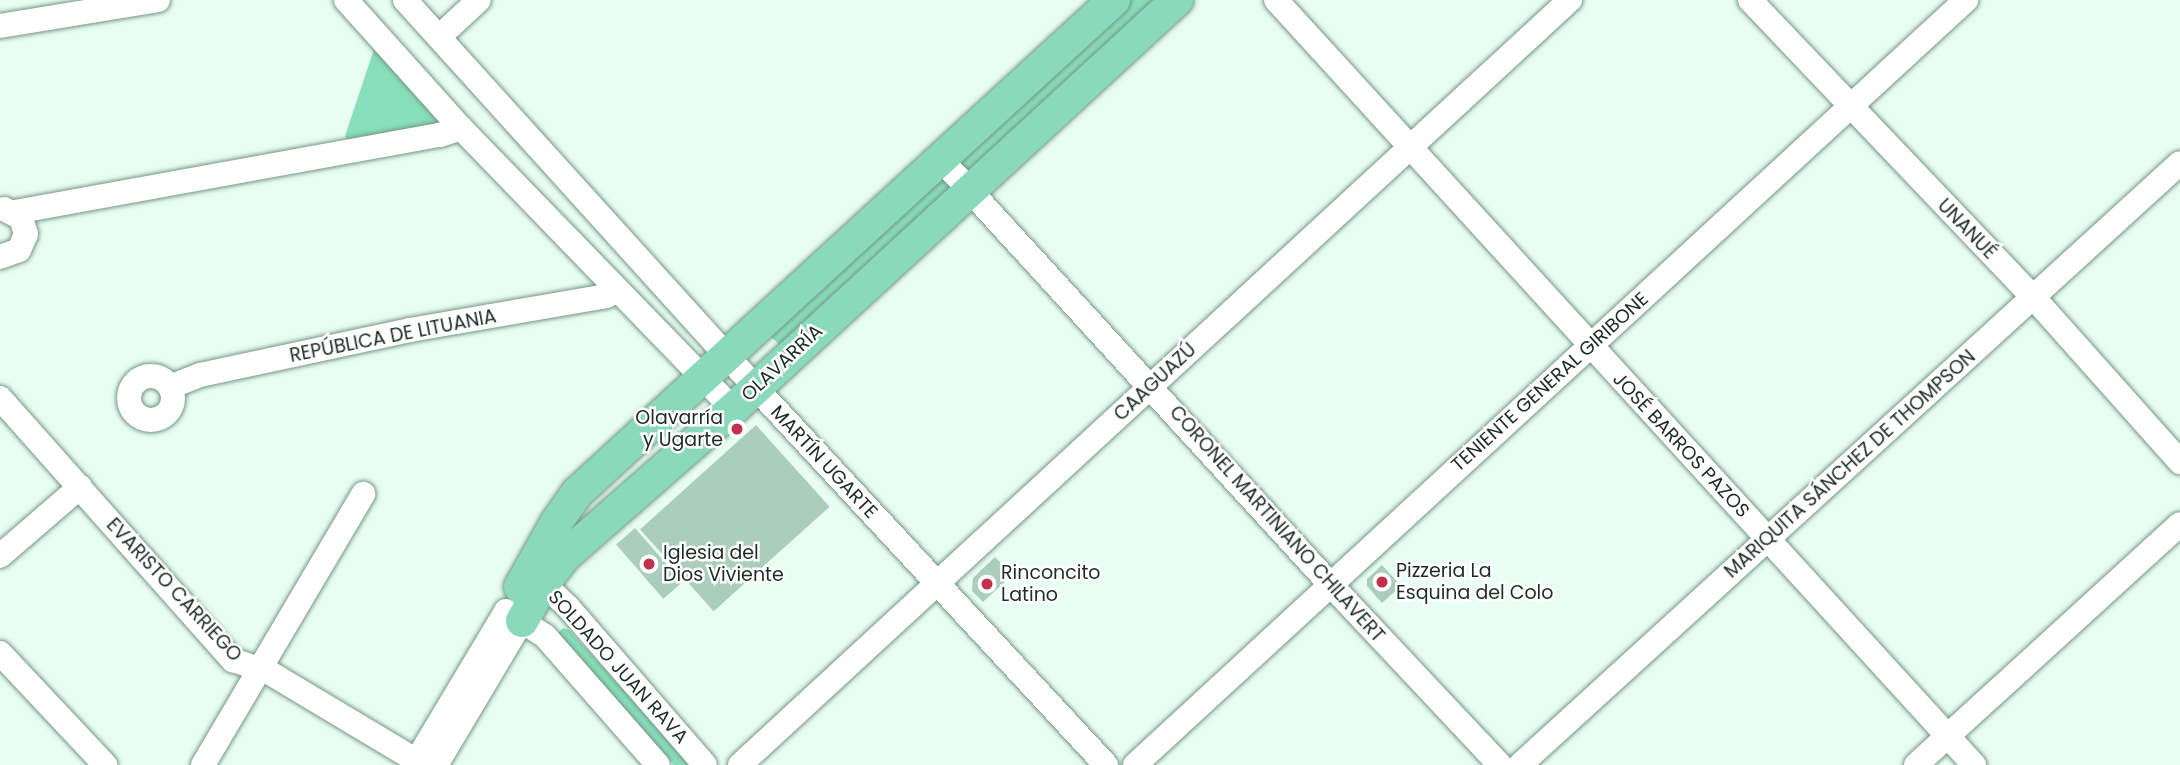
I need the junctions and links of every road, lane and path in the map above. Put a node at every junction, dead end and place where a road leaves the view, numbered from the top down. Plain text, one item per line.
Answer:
1 (158, 0) edge
2 (346, 0) edge
3 (405, 0) edge
4 (479, 0) edge
5 (1114, 0) edge
6 (1177, 0) edge
7 (1276, 0) edge
8 (1570, 0) edge
9 (1750, 0) edge
10 (1966, 0) edge
11 (0, 26) edge
12 (439, 37) junction
13 (1850, 107) junction
14 (461, 128) junction
15 (1410, 148) junction
16 (941, 159) junction
17 (2180, 163) edge
18 (970, 190) junction
19 (8, 210) edge
20 (0, 257) edge
21 (618, 291) junction
22 (2034, 298) junction
23 (1590, 346) junction
24 (729, 355) junction
25 (703, 379) junction
26 (1150, 386) junction
27 (170, 387) dead end
28 (0, 398) edge
29 (744, 398) junction
30 (2180, 462) edge
31 (80, 487) junction
32 (363, 494) dead end
33 (2180, 524) edge
34 (1768, 539) junction
35 (0, 556) edge
36 (536, 577) junction
37 (937, 583) junction
38 (1330, 584) junction
39 (514, 616) junction
40 (0, 653) edge
41 (262, 670) junction
42 (1948, 736) junction
43 (422, 764) edge
44 (105, 765) edge
45 (203, 765) edge
46 (658, 765) edge
47 (705, 765) edge
48 (740, 765) edge
49 (1106, 765) edge
50 (1135, 765) edge
51 (1500, 765) edge
52 (1520, 765) edge
53 (1916, 765) edge
54 (1974, 765) edge

1 - 11 street
2 - 14 street, MARTÍN UGARTE
3 - 12 street, MARTÍN UGARTE
4 - 12 street
5 - 16 main road, OLAVARRÍA
6 - 18 main road, OLAVARRÍA
7 - 15 street, JOSÉ BARROS PAZOS
8 - 15 street, CAAGUAZÚ
9 - 13 street, UNANUÉ
10 - 13 street, TENIENTE GENERAL GIRIBONE
12 - 24 street, MARTÍN UGARTE
13 - 22 street, UNANUÉ
13 - 23 street, TENIENTE GENERAL GIRIBONE
14 - 19 street
14 - 21 street, MARTÍN UGARTE
15 - 23 street, JOSÉ BARROS PAZOS
15 - 26 street, CAAGUAZÚ
16 - 18 street, CORONEL MARTINIANO CHILAVERT
16 - 24 main road, OLAVARRÍA
17 - 22 street, MARIQUITA SÁNCHEZ DE THOMPSON
18 - 26 street, CORONEL MARTINIANO CHILAVERT
18 - 29 main road, OLAVARRÍA
19 - 20 street
21 - 25 street, MARTÍN UGARTE
21 - 27 street, REPÚBLICA DE LITUANIA
22 - 30 street, UNANUÉ
22 - 34 street, MARIQUITA SÁNCHEZ DE THOMPSON
23 - 34 street, JOSÉ BARROS PAZOS
23 - 38 street, TENIENTE GENERAL GIRIBONE
24 - 25 main road, OLAVARRÍA
24 - 29 street, MARTÍN UGARTE
25 - 29 street, MARTÍN UGARTE
25 - 36 main road, OLAVARRÍA
26 - 37 street, CAAGUAZÚ
26 - 38 street, CORONEL MARTINIANO CHILAVERT
28 - 31 street, EVARISTO CARRIEGO
29 - 36 main road, OLAVARRÍA
29 - 37 street, MARTÍN UGARTE
31 - 35 street
31 - 41 street, EVARISTO CARRIEGO
32 - 41 street
33 - 42 street
34 - 42 street, JOSÉ BARROS PAZOS
34 - 52 street, MARIQUITA SÁNCHEZ DE THOMPSON
36 - 39 main road, OLAVARRÍA
36 - 47 street, SOLDADO JUAN RAVA
37 - 48 street, CAAGUAZÚ
37 - 49 street, MARTÍN UGARTE
38 - 50 street, TENIENTE GENERAL GIRIBONE
38 - 51 street, CORONEL MARTINIANO CHILAVERT
39 - 43 street, OLAVARRÍA
39 - 46 street, SOLDADO JUAN RAVA
40 - 44 street
41 - 43 street, EVARISTO CARRIEGO
41 - 45 street
42 - 53 street
42 - 54 street, JOSÉ BARROS PAZOS

